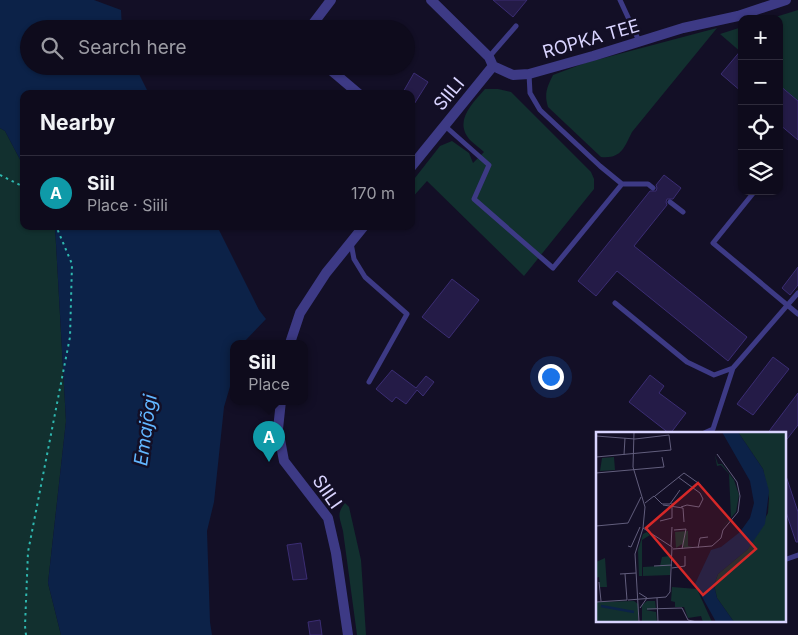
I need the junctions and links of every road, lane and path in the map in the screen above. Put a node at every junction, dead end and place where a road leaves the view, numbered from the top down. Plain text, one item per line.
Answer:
1 (331, 0) edge
2 (431, 0) edge
3 (620, 0) edge
4 (786, 0) edge
5 (316, 20) edge
6 (516, 26) dead end
7 (640, 42) junction
8 (491, 62) junction
9 (529, 74) junction
10 (337, 75) edge
11 (354, 90) edge
12 (444, 125) junction
13 (415, 162) edge
14 (0, 175) edge
15 (20, 184) edge
16 (622, 184) junction
17 (653, 188) dead end
18 (752, 195) edge
19 (670, 202) dead end
20 (682, 212) dead end
21 (58, 230) edge
22 (361, 230) edge
23 (351, 242) junction
24 (798, 294) edge
25 (615, 303) dead end
26 (788, 305) junction
27 (798, 314) edge
28 (291, 340) edge
29 (733, 368) junction
30 (369, 382) dead end
31 (281, 405) edge
32 (706, 432) edge
33 (798, 555) edge
34 (786, 559) edge
35 (26, 635) edge
36 (348, 635) edge

1 - 5 street
2 - 8 street, ROPKA TEE
3 - 7 lane
4 - 7 street, ROPKA TEE
6 - 8 lane
7 - 9 street, ROPKA TEE
8 - 9 street, ROPKA TEE
8 - 12 street, SIILI
9 - 16 lane
10 - 11 street
12 - 13 street, SIILI
12 - 16 lane
14 - 15 path
16 - 17 lane
18 - 26 lane
19 - 20 lane
21 - 35 path
22 - 23 street
23 - 28 street
23 - 30 lane
24 - 26 lane
25 - 29 lane
26 - 27 lane
26 - 29 lane
29 - 32 lane
31 - 36 street, SIILI
33 - 34 lane

